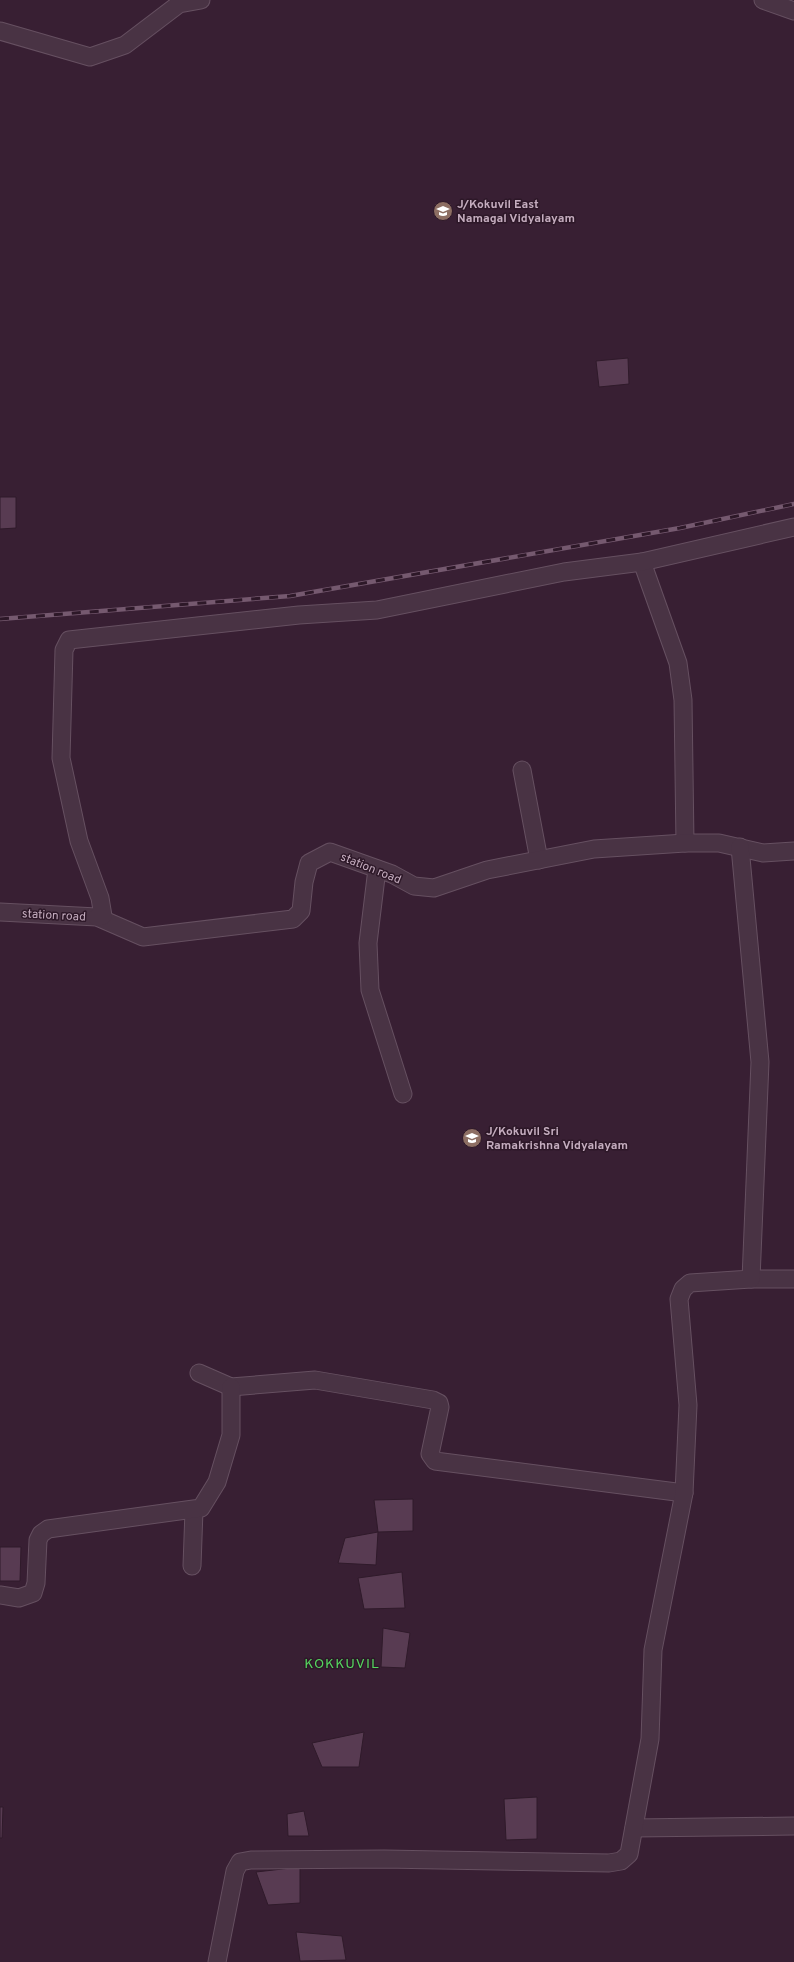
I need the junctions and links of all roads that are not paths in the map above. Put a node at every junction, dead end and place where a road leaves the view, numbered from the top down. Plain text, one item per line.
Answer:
1 (201, 0) edge
2 (763, 0) edge
3 (794, 11) edge
4 (0, 31) edge
5 (794, 527) edge
6 (642, 562) junction
7 (522, 770) dead end
8 (685, 843) junction
9 (740, 847) junction
10 (794, 851) edge
11 (539, 860) junction
12 (376, 869) junction
13 (0, 912) edge
14 (97, 917) junction
15 (403, 1094) dead end
16 (751, 1279) junction
17 (794, 1279) edge
18 (199, 1373) dead end
19 (231, 1387) junction
20 (684, 1493) junction
21 (194, 1510) junction
22 (192, 1566) dead end
23 (0, 1595) edge
24 (794, 1826) edge
25 (634, 1828) junction
26 (218, 1962) edge

1 - 4 street
2 - 3 street
5 - 6 street
6 - 8 street
6 - 14 street
7 - 11 street
8 - 9 street, station road
8 - 11 street, station road
9 - 10 street, station road
9 - 16 street
11 - 12 street, station road
12 - 14 street, station road
12 - 15 street
13 - 14 street, station road
16 - 17 street
16 - 20 street
18 - 19 street
19 - 20 street
19 - 21 street
20 - 25 street
21 - 22 street
21 - 23 street
24 - 25 street
25 - 26 street

